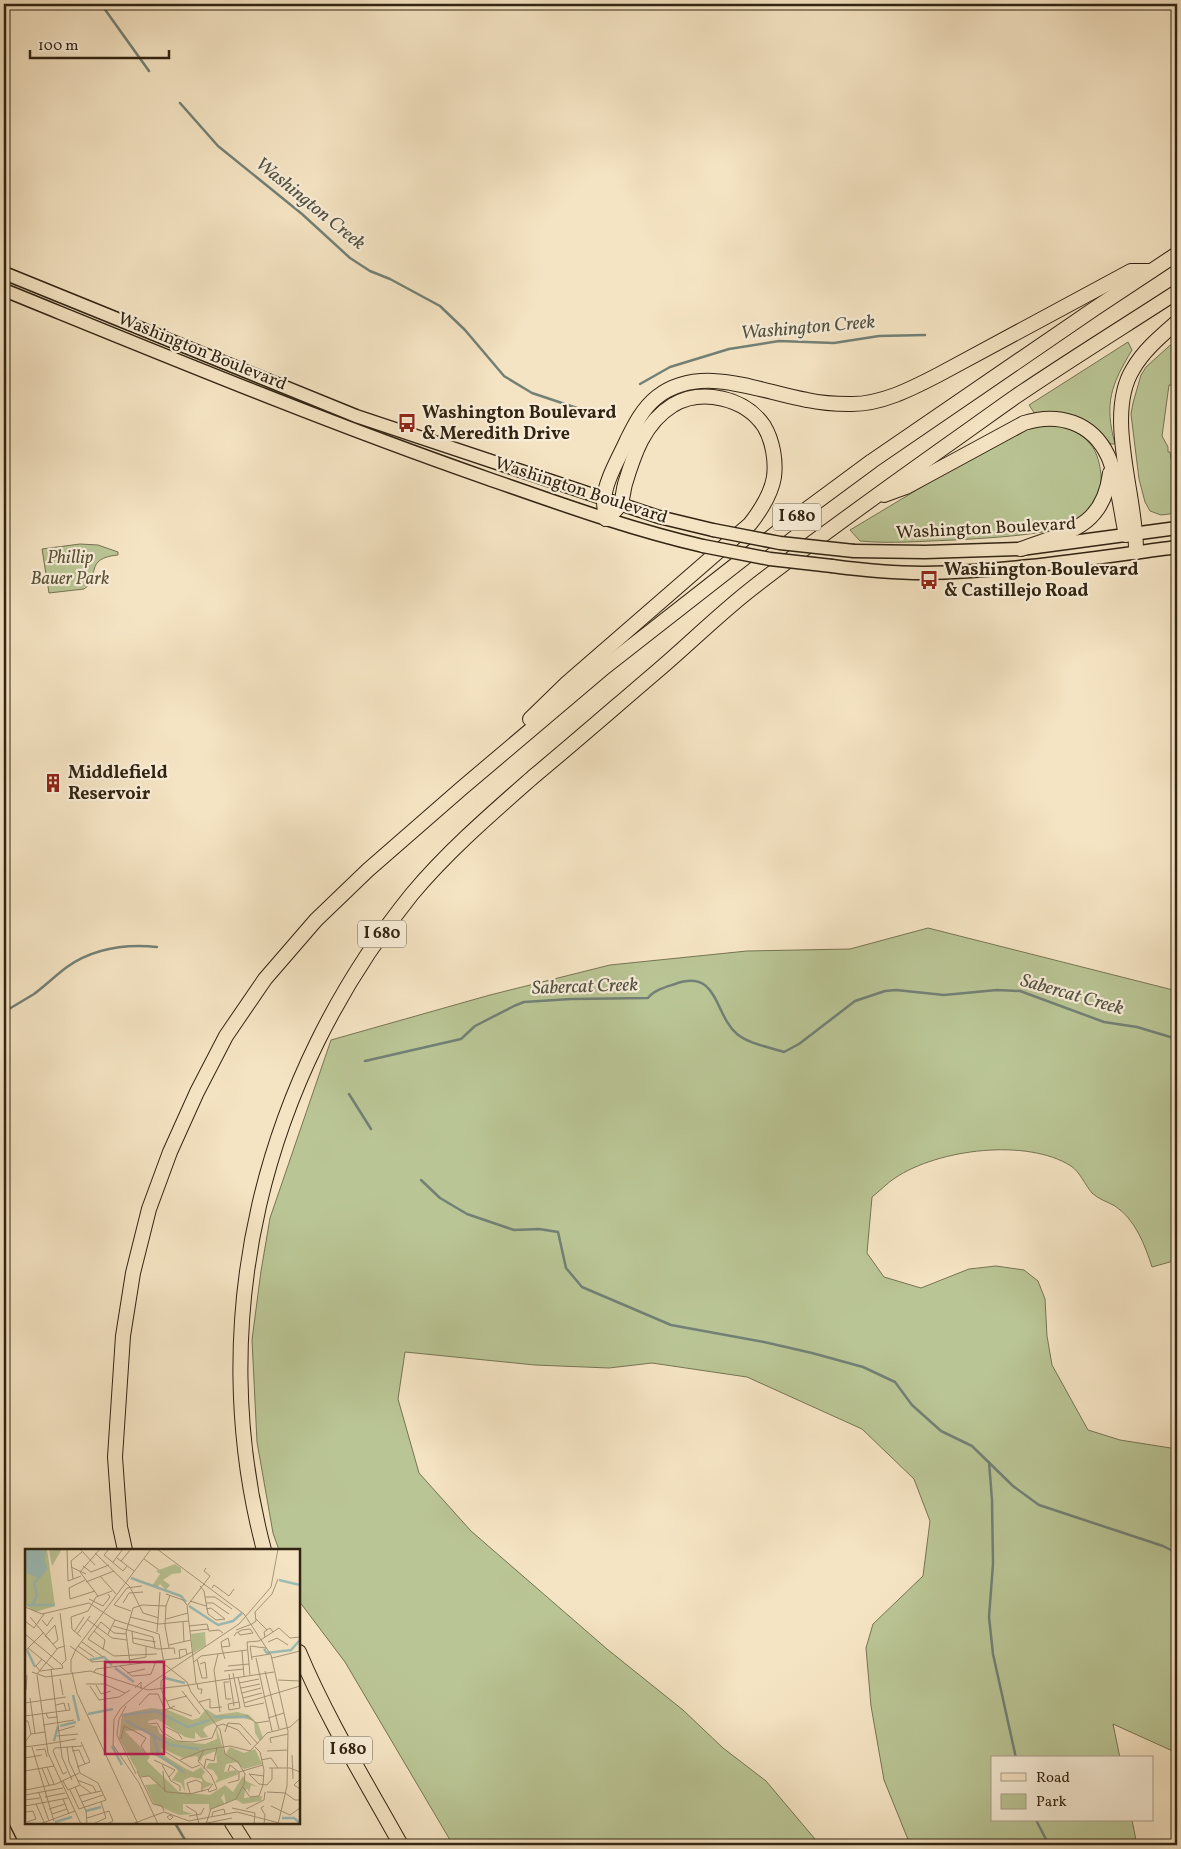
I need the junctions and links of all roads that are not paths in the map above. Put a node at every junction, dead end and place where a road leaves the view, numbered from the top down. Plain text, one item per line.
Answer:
1 (1177, 254) edge
2 (1151, 270) junction
3 (4, 273) edge
4 (4, 290) edge
5 (1177, 292) edge
6 (1177, 322) edge
7 (1108, 457) junction
8 (604, 499) junction
9 (865, 502) junction
10 (621, 504) junction
11 (606, 519) junction
12 (1177, 528) edge
13 (1131, 534) junction
14 (1177, 547) edge
15 (1021, 549) junction
16 (1136, 552) junction
17 (462, 788) junction
18 (125, 1549) edge
19 (264, 1549) edge
20 (300, 1655) edge
21 (233, 1824) edge
22 (4, 1829) edge
23 (12, 1845) edge
24 (246, 1845) edge
25 (401, 1845) edge

1 - 2 highway, I 680
2 - 8 highway
2 - 17 highway, I 680
3 - 8 main road, Washington Boulevard
4 - 11 main road, Washington Boulevard
5 - 9 highway, I 680
6 - 13 highway
7 - 9 highway
7 - 13 highway
7 - 15 highway
8 - 10 main road, Washington Boulevard
8 - 11 highway
9 - 19 highway, I 680
10 - 11 highway
10 - 15 main road, Washington Boulevard, bridge
10 - 17 highway
11 - 16 main road, Washington Boulevard, bridge
12 - 13 main road, Washington Boulevard
13 - 15 main road, Washington Boulevard
13 - 16 highway
14 - 16 main road, Washington Boulevard
17 - 18 highway, I 680
20 - 25 highway, I 680
21 - 24 highway
22 - 23 main road

